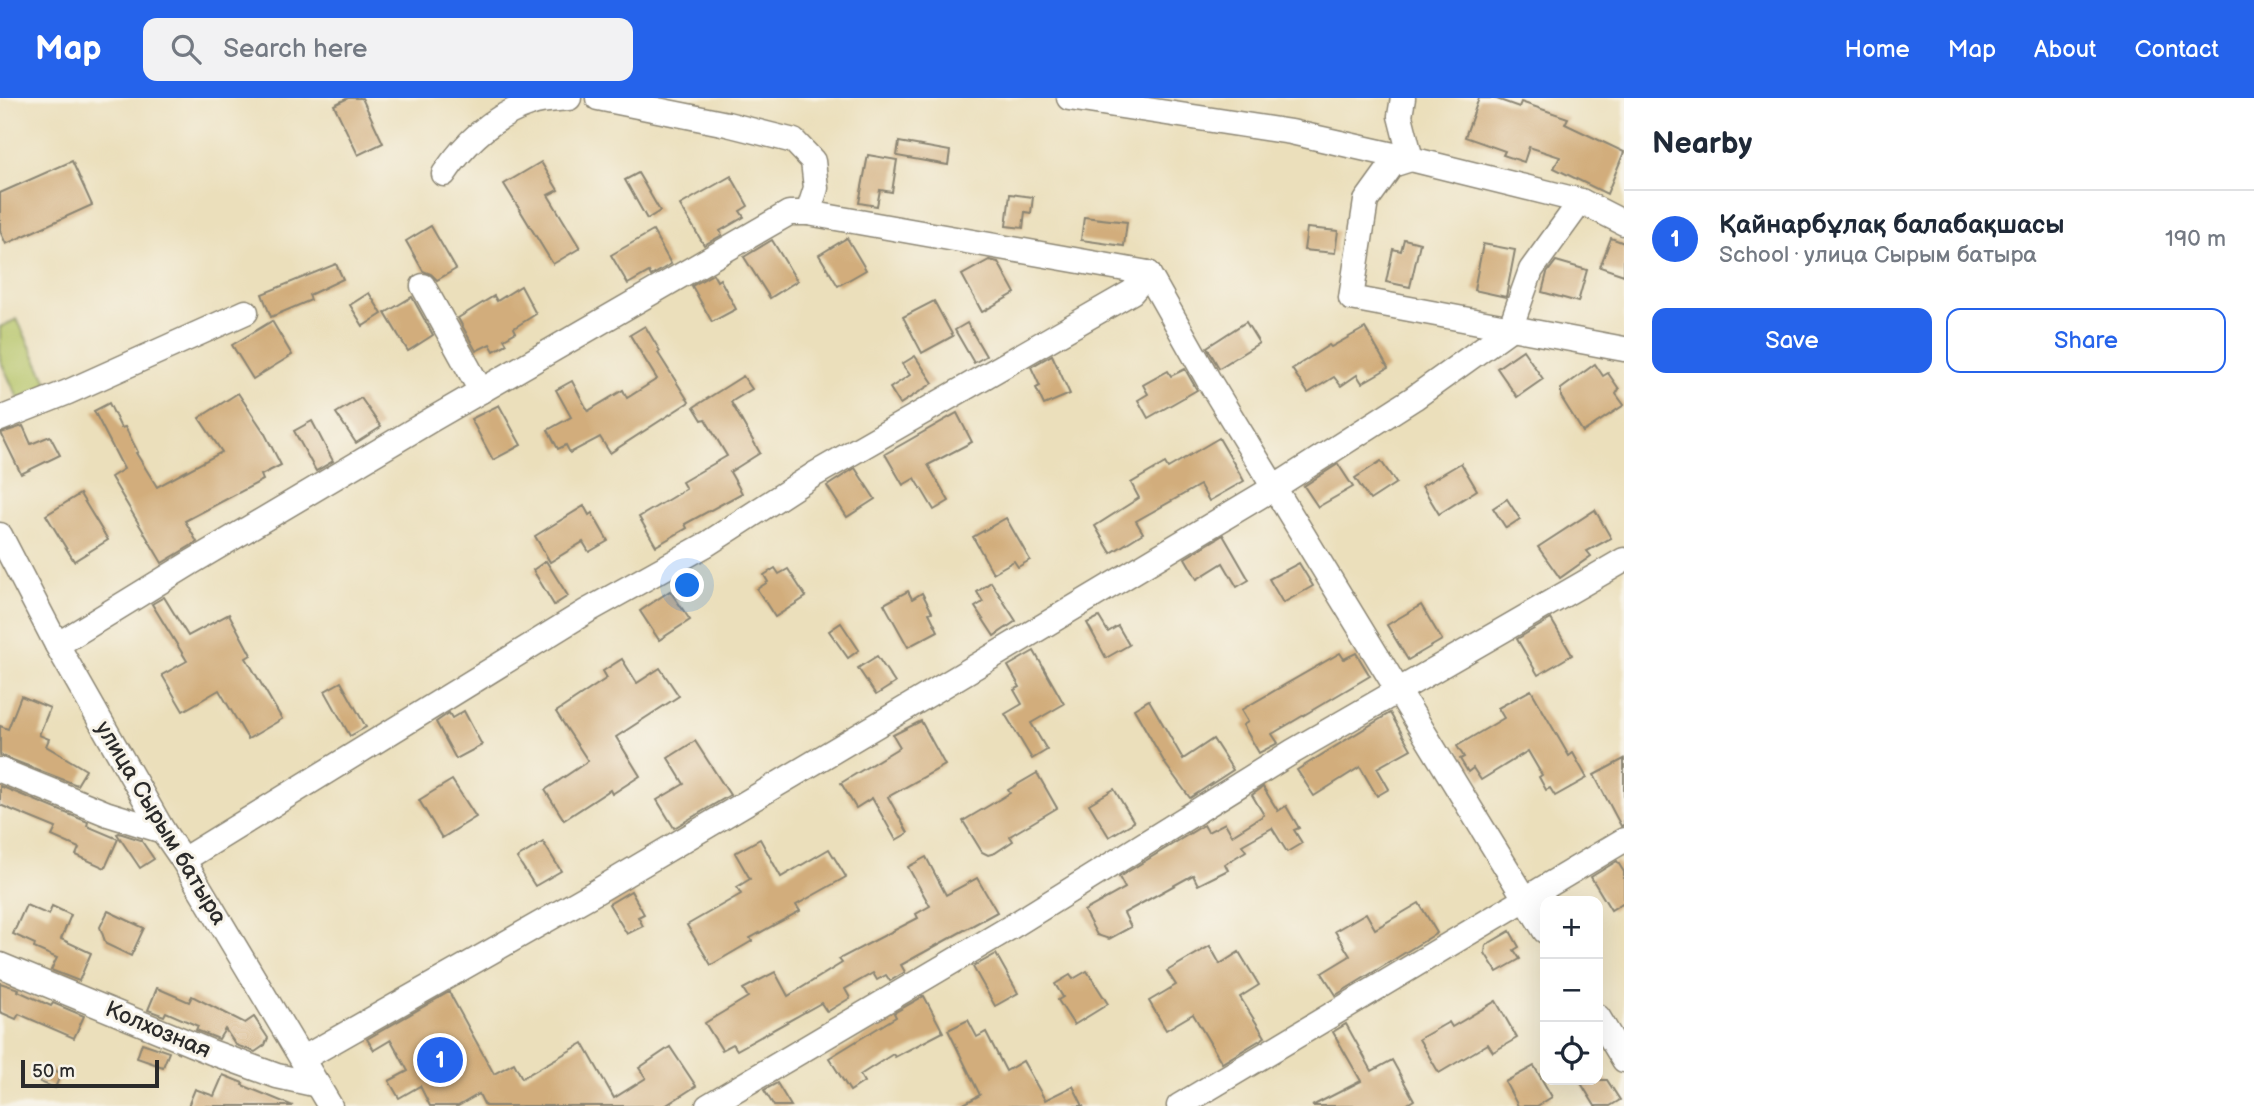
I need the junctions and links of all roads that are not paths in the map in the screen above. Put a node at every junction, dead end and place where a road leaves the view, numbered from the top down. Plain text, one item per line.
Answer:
1 (569, 98) edge
2 (598, 98) edge
3 (1069, 98) edge
4 (1403, 98) edge
5 (1410, 159) junction
6 (444, 174) dead end
7 (1581, 201) junction
8 (808, 213) junction
9 (1624, 223) edge
10 (1148, 273) junction
11 (423, 286) dead end
12 (246, 313) dead end
13 (1510, 329) junction
14 (1624, 349) edge
15 (481, 391) junction
16 (0, 419) edge
17 (1275, 487) junction
18 (0, 536) edge
19 (1624, 560) edge
20 (12, 579) edge
21 (57, 645) junction
22 (1399, 689) junction
23 (0, 770) edge
24 (163, 831) junction
25 (1624, 840) edge
26 (183, 860) junction
27 (1525, 898) junction
28 (1540, 923) edge
29 (0, 965) edge
30 (1601, 1022) edge
31 (303, 1059) junction
32 (1624, 1060) edge
33 (324, 1096) edge
34 (708, 1106) edge
35 (1180, 1106) edge

1 - 6 street
2 - 8 street
3 - 5 street
4 - 5 street
5 - 7 street
5 - 13 street
7 - 9 street
7 - 13 street
8 - 10 street
8 - 15 street
10 - 17 street
10 - 26 street
11 - 15 street
12 - 16 street
13 - 14 street
13 - 17 street
15 - 21 street
17 - 22 street
17 - 31 street
18 - 20 street, улица Сырым батыра
19 - 22 street
20 - 21 street, улица Сырым батыра
21 - 24 street, улица Сырым батыра
22 - 27 street
22 - 34 street
23 - 24 street
24 - 26 street, улица Сырым батыра
25 - 27 street
26 - 31 street, улица Сырым батыра
27 - 28 street
27 - 35 street
29 - 33 street, Колхозная
30 - 32 street
31 - 33 street, улица Сырым батыра

